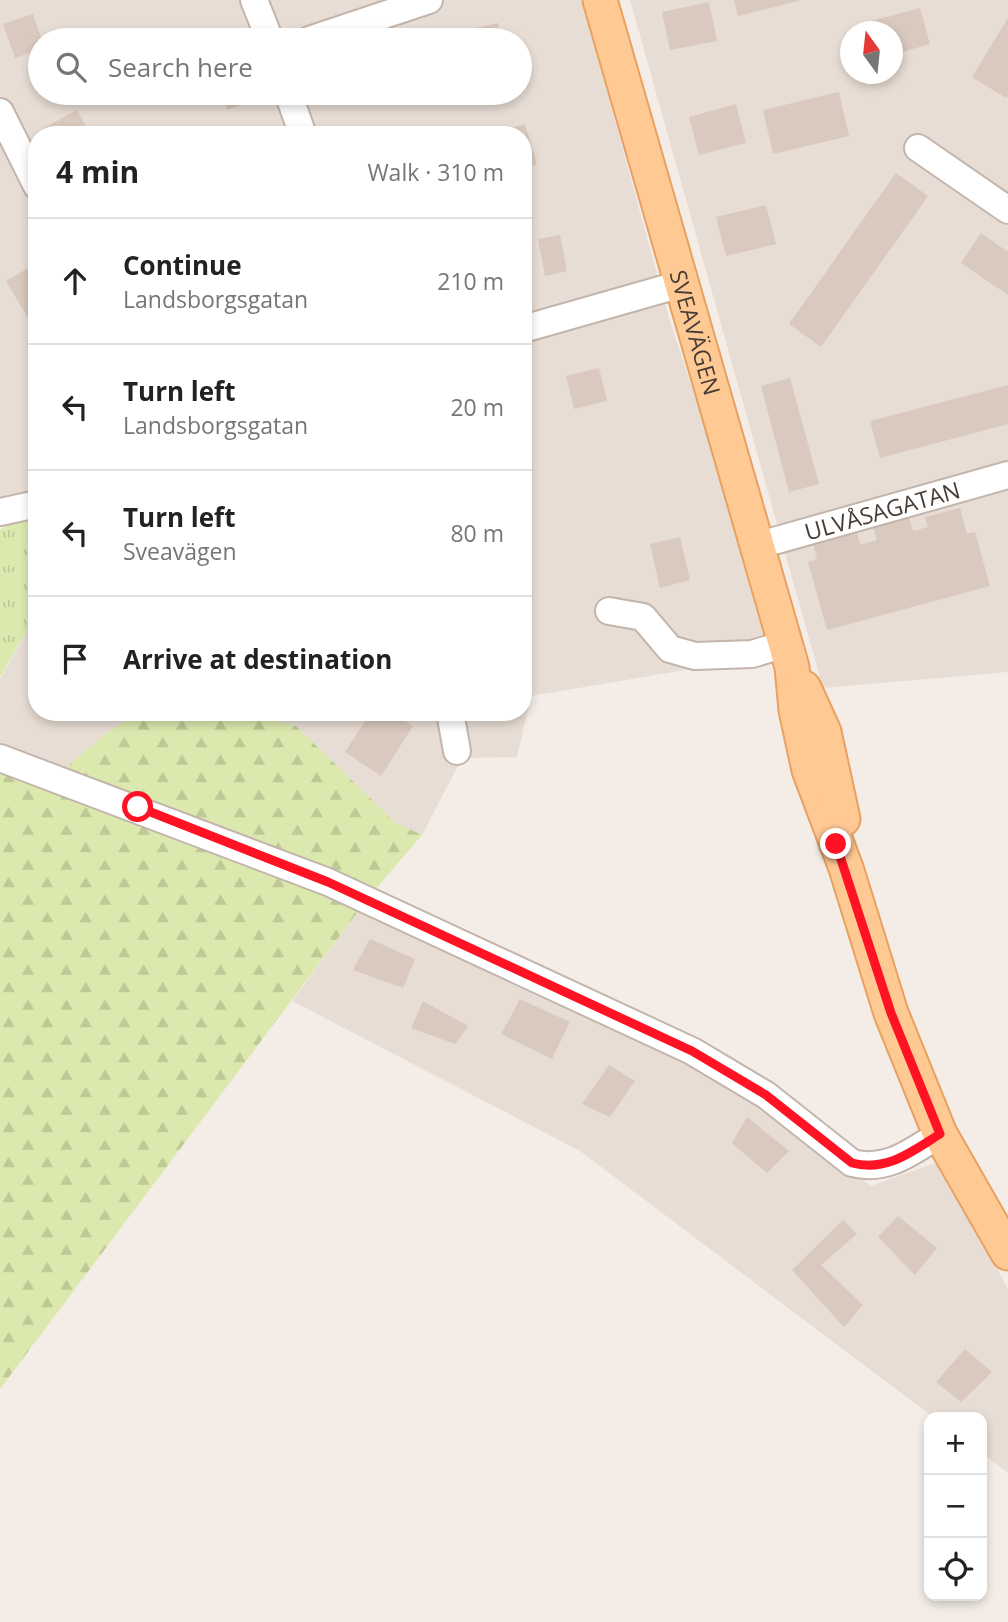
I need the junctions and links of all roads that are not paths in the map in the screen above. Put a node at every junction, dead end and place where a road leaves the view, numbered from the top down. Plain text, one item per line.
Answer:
1 (254, 0) edge
2 (429, 0) edge
3 (600, 0) edge
4 (265, 28) edge
5 (345, 28) edge
6 (292, 105) edge
7 (2, 125) edge
8 (300, 126) edge
9 (918, 148) dead end
10 (28, 170) edge
11 (1008, 210) edge
12 (681, 284) junction
13 (532, 326) edge
14 (1008, 475) edge
15 (28, 506) edge
16 (0, 512) edge
17 (756, 546) junction
18 (609, 611) dead end
19 (789, 656) junction
20 (452, 721) edge
21 (457, 751) dead end
22 (0, 758) edge
23 (940, 1134) junction
24 (1008, 1254) edge

1 - 4 street
2 - 5 street
3 - 12 main road, SVEAVÄGEN
6 - 8 street
7 - 10 street
9 - 11 street
12 - 13 street
12 - 17 main road, SVEAVÄGEN
14 - 17 street, ULVÅSAGATAN
15 - 16 street
17 - 19 main road, SVEAVÄGEN
18 - 19 street
19 - 23 main road, SVEAVÄGEN
20 - 21 street
22 - 23 street
23 - 24 main road, SVEAVÄGEN

